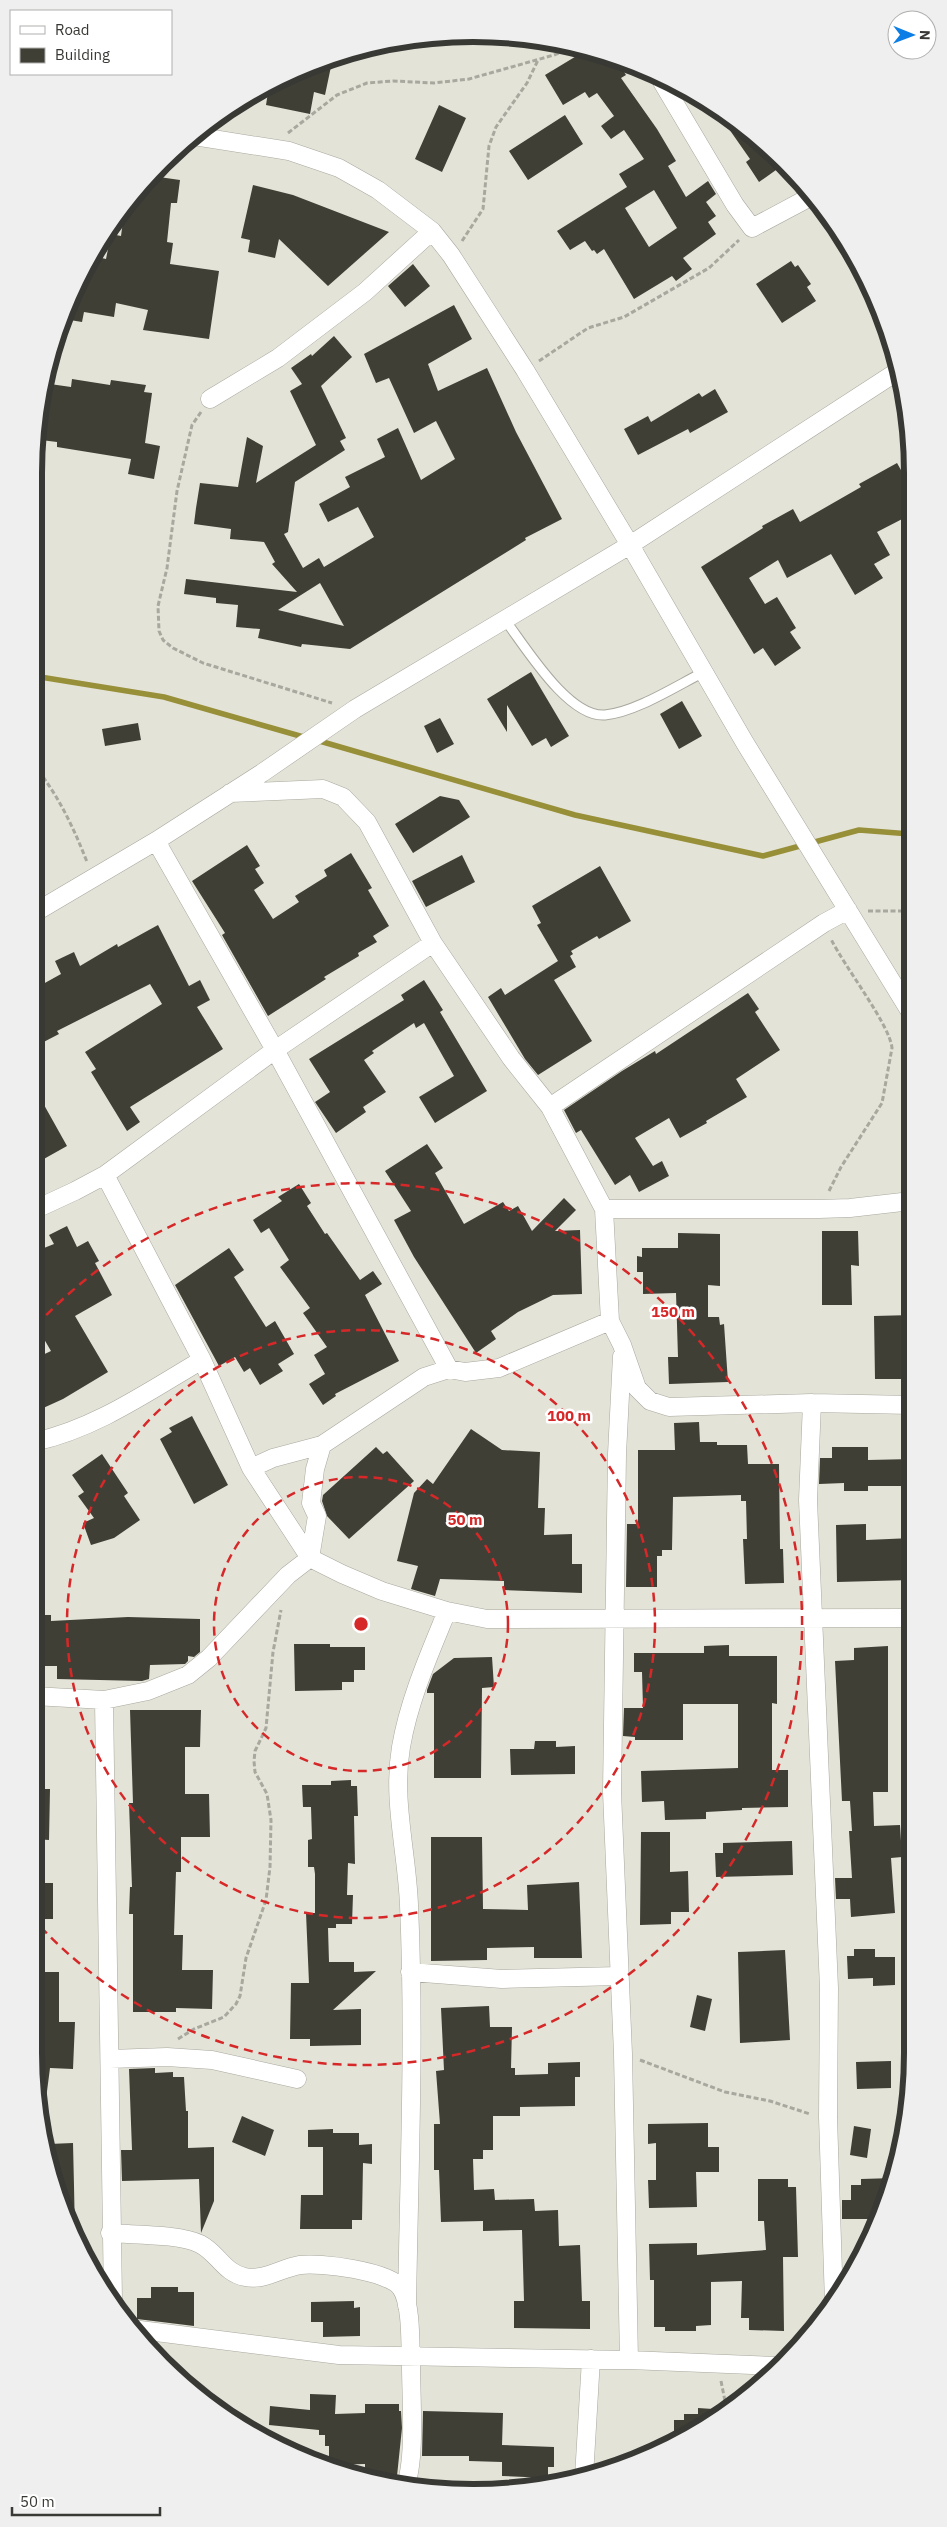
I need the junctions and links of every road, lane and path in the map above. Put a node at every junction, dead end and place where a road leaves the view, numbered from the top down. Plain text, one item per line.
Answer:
1 (560, 52) edge
2 (538, 59) junction
3 (665, 88) edge
4 (204, 137) edge
5 (270, 147) junction
6 (806, 199) edge
7 (752, 228) junction
8 (432, 231) junction
9 (452, 255) junction
10 (525, 370) junction
11 (893, 375) edge
12 (210, 400) joint
13 (630, 545) junction
14 (505, 620) junction
15 (704, 672) junction
16 (355, 710) junction
17 (42, 775) edge
18 (230, 793) junction
19 (156, 840) junction
20 (93, 878) junction
21 (42, 908) edge
22 (848, 910) junction
23 (904, 911) edge
24 (824, 923) junction
25 (433, 943) junction
26 (904, 1002) edge
27 (275, 1050) junction
28 (550, 1107) junction
29 (105, 1175) junction
30 (904, 1202) edge
31 (42, 1206) edge
32 (604, 1209) junction
33 (820, 1210) junction
34 (610, 1321) junction
35 (622, 1346) junction
36 (202, 1360) junction
37 (449, 1369) junction
38 (812, 1403) junction
39 (904, 1405) edge
40 (42, 1440) edge
41 (322, 1445) junction
42 (251, 1468) junction
43 (310, 1558) junction
44 (288, 1576) junction
45 (447, 1611) junction
46 (812, 1618) junction
47 (904, 1618) edge
48 (616, 1620) junction
49 (42, 1696) edge
50 (104, 1700) junction
51 (410, 1972) junction
52 (619, 1976) junction
53 (624, 2054) junction
54 (167, 2057) junction
55 (110, 2059) junction
56 (297, 2078) dead end
57 (828, 2118) junction
58 (110, 2233) junction
59 (112, 2289) edge
60 (834, 2290) edge
61 (407, 2306) junction
62 (143, 2330) edge
63 (410, 2357) junction
64 (591, 2359) junction
65 (629, 2360) junction
66 (713, 2365) junction
67 (770, 2366) edge
68 (726, 2403) edge
69 (584, 2470) edge
70 (407, 2479) edge

1 - 2 path
2 - 5 path
2 - 9 path
3 - 7 street
4 - 5 street
5 - 8 street
6 - 7 street
7 - 10 path
8 - 9 street
8 - 12 street
9 - 10 street
10 - 13 street
11 - 13 street
12 - 16 path
13 - 14 street
13 - 15 street
14 - 15 lane
14 - 16 street
15 - 22 street
16 - 18 street
17 - 20 path
18 - 19 street
18 - 25 street
19 - 20 street
19 - 27 street
20 - 21 street
22 - 23 path
22 - 24 street
22 - 26 street
24 - 28 street
24 - 33 path
25 - 27 street
25 - 28 street
27 - 29 street
27 - 37 street
28 - 32 street
29 - 31 street
29 - 36 street
30 - 33 street
32 - 33 street
32 - 34 street
34 - 35 street
34 - 37 street
35 - 38 street
35 - 48 street
36 - 40 street
36 - 42 street
37 - 41 street
38 - 39 street
38 - 46 street
41 - 42 street
41 - 43 street
42 - 43 street
43 - 44 street
43 - 45 street
44 - 50 street
44 - 54 path
45 - 48 street
45 - 51 street
46 - 47 street
46 - 48 street
46 - 57 street
48 - 52 street
49 - 50 street
50 - 55 street
51 - 52 street
51 - 61 street
52 - 53 street
53 - 57 path
53 - 65 street
54 - 55 street
54 - 56 street
55 - 58 street
57 - 60 street
58 - 59 street
58 - 61 street
61 - 63 street
62 - 63 street
63 - 64 street
63 - 70 street
64 - 65 street
64 - 69 street
65 - 66 street
66 - 67 street
66 - 68 path

